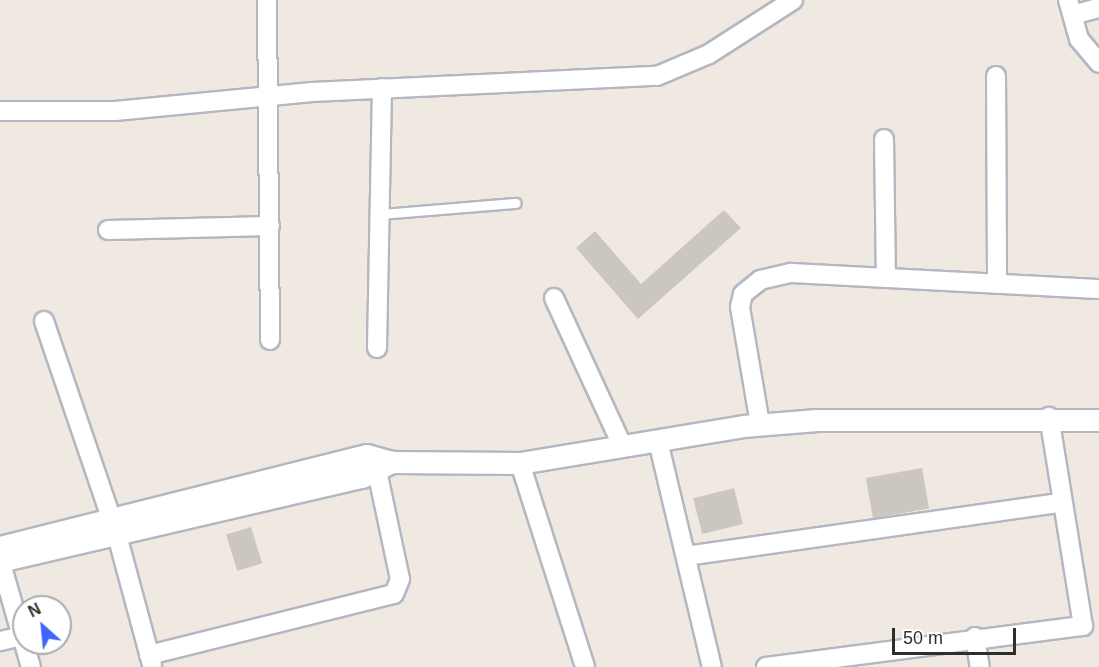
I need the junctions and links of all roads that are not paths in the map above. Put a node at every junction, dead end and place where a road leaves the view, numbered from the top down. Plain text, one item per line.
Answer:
1 (267, 0) edge
2 (794, 0) edge
3 (1072, 7) edge
4 (1099, 8) edge
5 (1099, 63) edge
6 (996, 76) dead end
7 (382, 88) junction
8 (271, 96) junction
9 (0, 111) edge
10 (884, 139) dead end
11 (516, 203) dead end
12 (381, 214) junction
13 (270, 226) junction
14 (108, 230) dead end
15 (886, 278) junction
16 (997, 284) junction
17 (1099, 289) edge
18 (554, 298) dead end
19 (45, 321) dead end
20 (270, 340) dead end
21 (377, 348) dead end
22 (1049, 417) junction
23 (1099, 420) edge
24 (760, 424) junction
25 (658, 441) junction
26 (623, 447) junction
27 (520, 463) junction
28 (384, 467) junction
29 (1059, 503) junction
30 (114, 527) junction
31 (0, 547) edge
32 (686, 556) junction
33 (0, 561) edge
34 (12, 602) edge
35 (1091, 624) edge
36 (975, 637) junction
37 (151, 661) edge
38 (585, 667) edge
39 (712, 667) edge
40 (766, 667) edge
41 (980, 667) edge

1 - 8 street
2 - 7 street
3 - 4 street
3 - 5 street
6 - 16 street
7 - 8 street
7 - 12 street
8 - 9 street
8 - 13 street
10 - 15 street
11 - 12 lane
12 - 21 street
13 - 14 street
13 - 20 street
15 - 16 street
15 - 24 street
16 - 17 street
18 - 26 street
19 - 30 street
22 - 23 street
22 - 24 street
22 - 29 street
24 - 25 street
25 - 26 street
25 - 32 street
26 - 27 street
27 - 28 street
27 - 38 street
28 - 30 street
28 - 37 street
29 - 32 street
29 - 35 street
30 - 31 street
30 - 33 street
30 - 37 street
32 - 39 street
33 - 34 street
35 - 36 street
36 - 40 street
36 - 41 street

